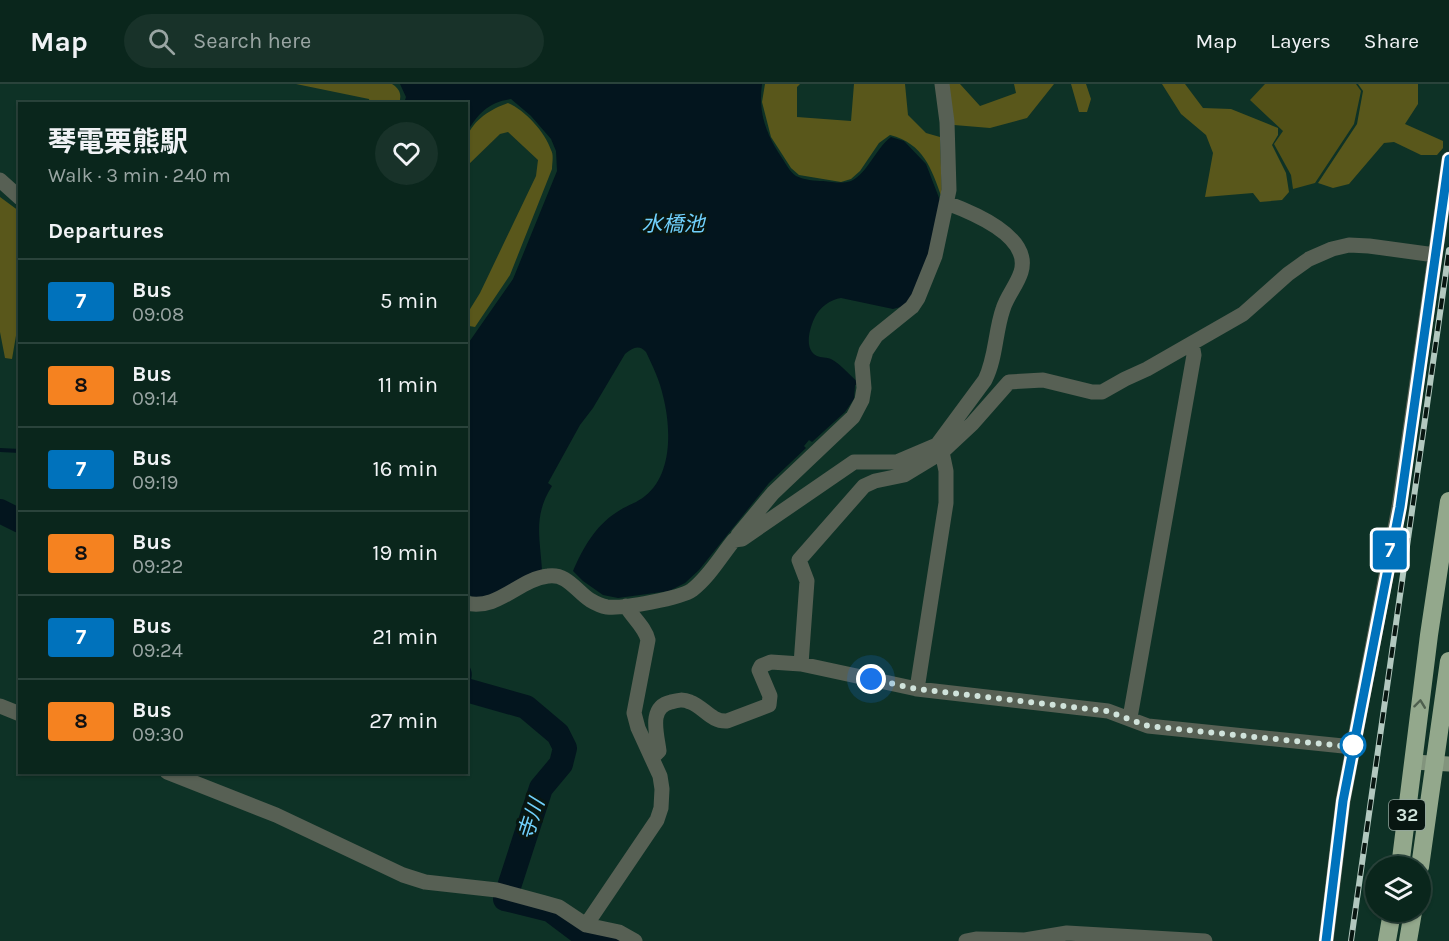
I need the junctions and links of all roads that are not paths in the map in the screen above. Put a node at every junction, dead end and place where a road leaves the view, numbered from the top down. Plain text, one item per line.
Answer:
1 (942, 84) edge
2 (1449, 159) edge
3 (0, 180) edge
4 (18, 196) edge
5 (947, 202) junction
6 (1435, 255) junction
7 (1192, 344) junction
8 (940, 448) junction
9 (1449, 501) edge
10 (734, 540) junction
11 (468, 603) edge
12 (626, 606) junction
13 (1449, 661) edge
14 (801, 664) junction
15 (917, 689) junction
16 (0, 706) edge
17 (18, 713) edge
18 (1128, 718) junction
19 (1353, 747) junction
20 (652, 758) junction
21 (1413, 762) junction
22 (1442, 764) edge
23 (172, 774) edge
24 (1401, 856) edge
25 (1422, 856) edge
26 (1390, 922) edge
27 (1411, 922) edge
28 (586, 925) junction
29 (634, 941) edge
30 (966, 941) edge
31 (1205, 941) edge
32 (1326, 941) edge
33 (1387, 941) edge
34 (1408, 941) edge

1 - 5 street
2 - 6 street
3 - 4 street
5 - 8 street
5 - 10 street
6 - 7 street
6 - 19 street
7 - 8 street
7 - 18 street
8 - 10 street
8 - 14 street
8 - 15 street
21 -> 9 highway, 32
10 - 12 street
11 - 12 street
12 - 20 street
13 - 22 highway, 32
14 - 15 street
14 - 20 street
15 - 18 street
16 - 17 street
18 - 19 street
19 - 32 street
20 - 28 street
21 - 22 main road
21 - 24 highway, 32
22 - 25 highway, 32
23 - 28 street
26 - 33 highway
27 - 34 highway
28 - 29 street
30 - 31 street

